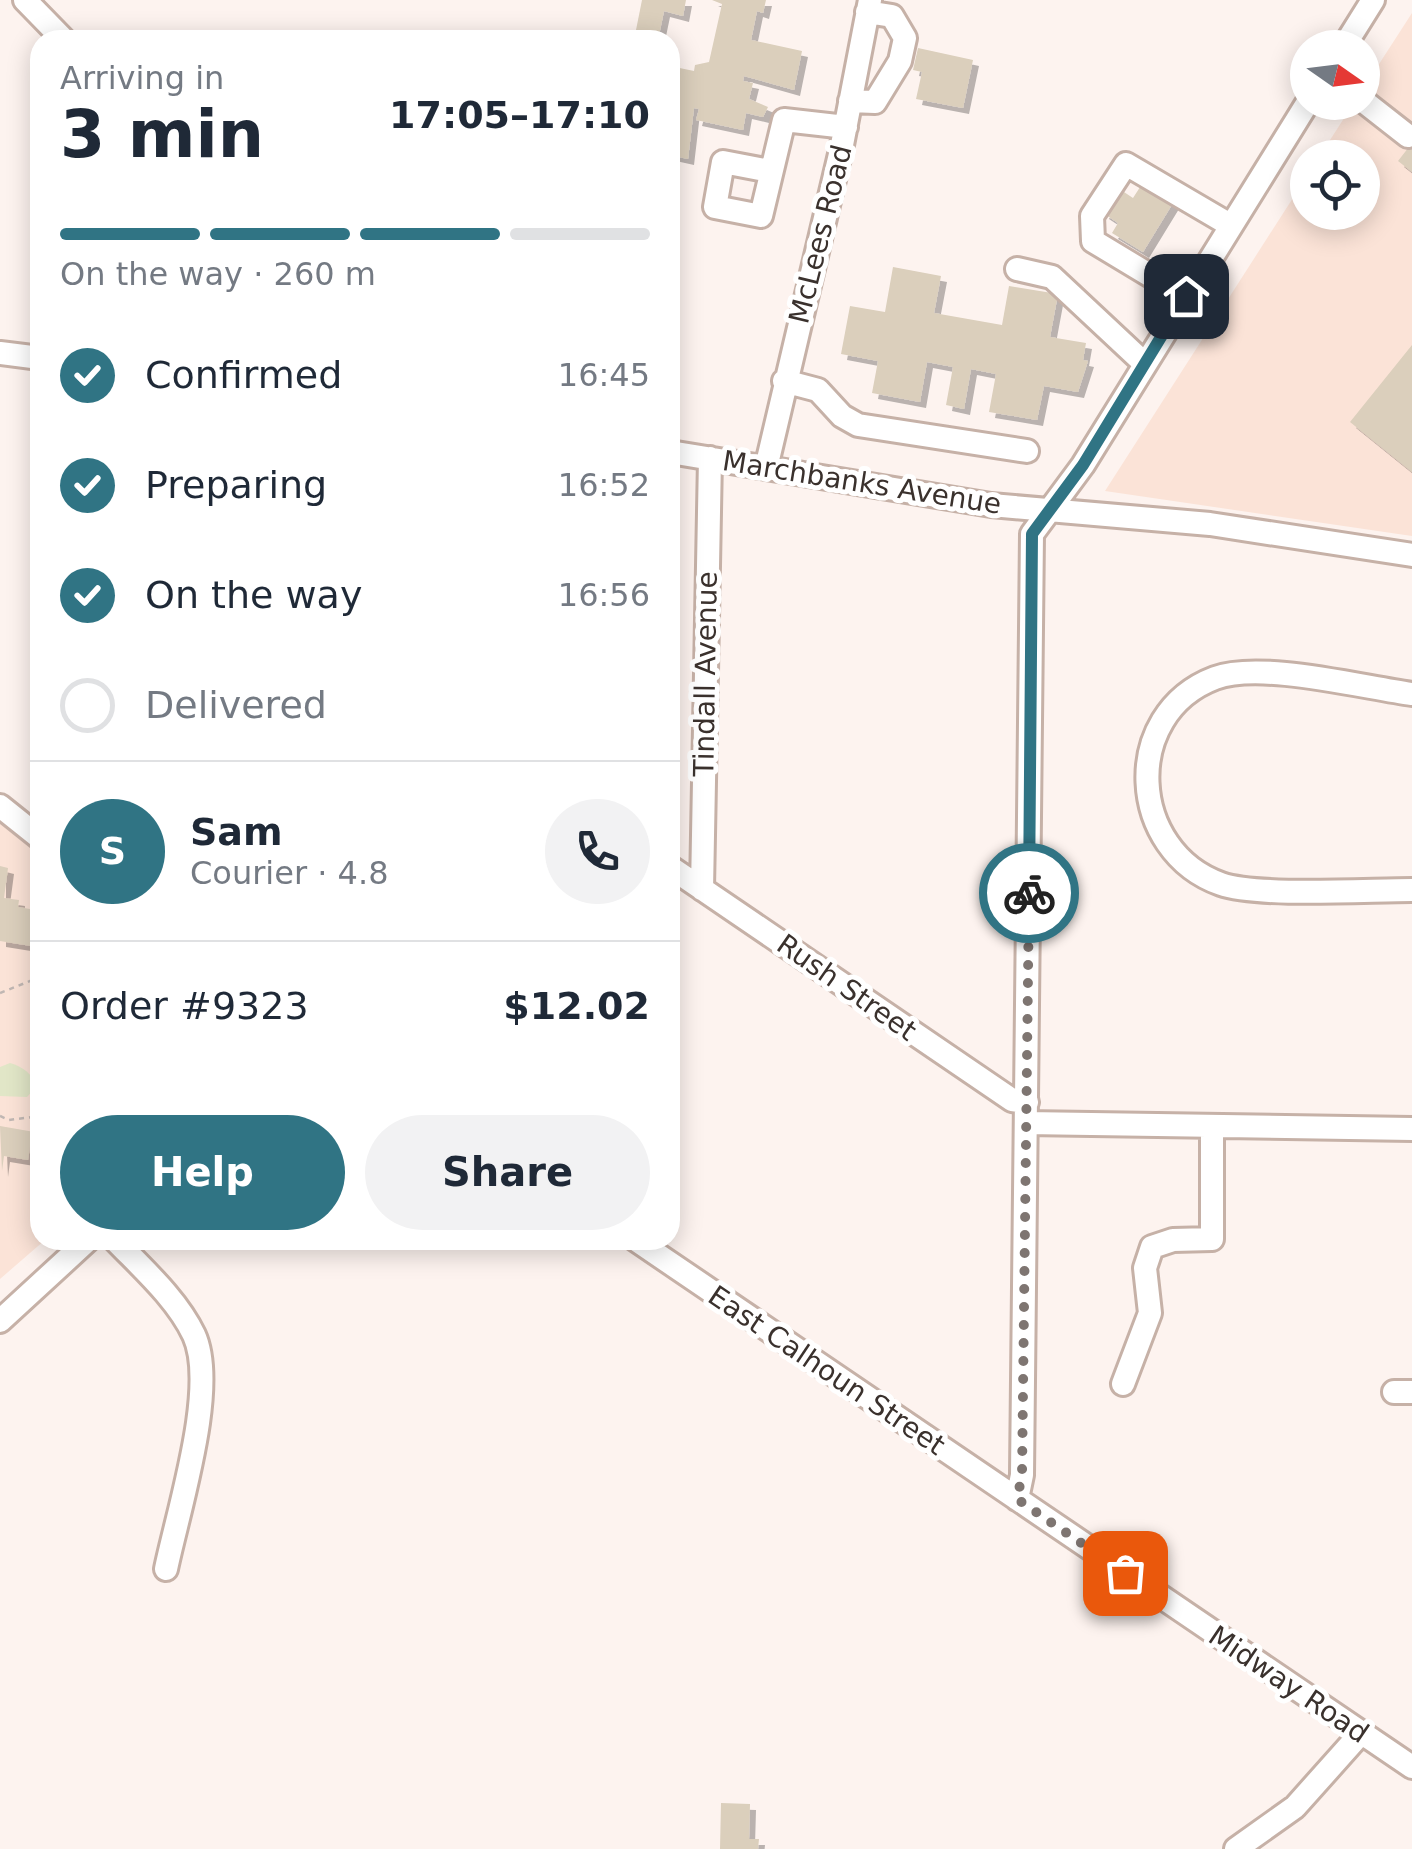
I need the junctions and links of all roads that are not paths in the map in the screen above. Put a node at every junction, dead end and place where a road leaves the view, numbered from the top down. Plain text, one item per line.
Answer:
1 (24, 0) edge
2 (1373, 0) edge
3 (869, 6) edge
4 (54, 30) edge
5 (1354, 30) edge
6 (850, 101) junction
7 (1380, 114) edge
8 (1297, 120) edge
9 (846, 127) junction
10 (1408, 136) dead end
11 (770, 171) dead end
12 (1230, 225) junction
13 (1017, 270) dead end
14 (1186, 296) junction
15 (0, 353) edge
16 (30, 357) edge
17 (1144, 364) junction
18 (784, 381) junction
19 (1027, 451) dead end
20 (680, 454) edge
21 (710, 458) junction
22 (766, 468) junction
23 (1047, 508) junction
24 (1412, 555) edge
25 (1412, 694) edge
26 (0, 806) edge
27 (30, 830) edge
28 (680, 874) edge
29 (702, 889) junction
30 (1412, 890) edge
31 (1027, 1113) junction
32 (1212, 1126) junction
33 (1412, 1129) edge
34 (77, 1250) edge
35 (124, 1250) edge
36 (651, 1250) edge
37 (0, 1321) edge
38 (1122, 1384) dead end
39 (1017, 1499) junction
40 (166, 1569) dead end
41 (1361, 1733) junction
42 (1412, 1767) edge
43 (1236, 1849) edge

1 - 4 street
2 - 5 street
3 - 6 street, McLees Road
3 - 6 street
6 - 9 street, McLees Road
7 - 10 street
8 - 12 street
9 - 11 street
9 - 18 street, McLees Road
12 - 14 street
12 - 14 street
13 - 17 street
14 - 17 street
15 - 16 street
17 - 23 street
18 - 19 street
18 - 22 street, McLees Road
20 - 21 street, Marchbanks Avenue
21 - 22 street, Marchbanks Avenue
21 - 29 street, Tindall Avenue
22 - 23 street, Marchbanks Avenue
23 - 24 street, Marchbanks Avenue
23 - 31 street
25 - 30 street
26 - 27 street
28 - 29 street, Rush Street
29 - 31 street, Rush Street
31 - 32 street
31 - 39 street
32 - 33 street
32 - 38 street
34 - 37 street
35 - 40 street
36 - 39 street, East Calhoun Street
39 - 41 street, Midway Road
41 - 42 street, Midway Road
41 - 43 street

